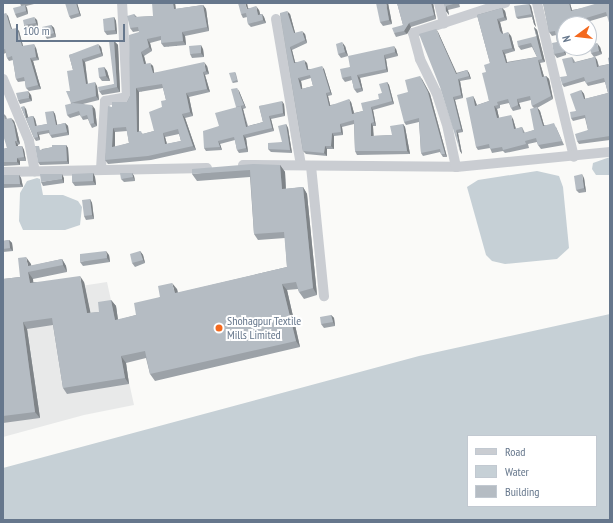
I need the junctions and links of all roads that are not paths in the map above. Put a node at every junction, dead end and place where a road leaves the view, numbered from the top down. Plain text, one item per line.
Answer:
1 (122, 3) edge
2 (439, 3) edge
3 (505, 3) edge
4 (536, 3) edge
5 (276, 19) dead end
6 (444, 23) junction
7 (3, 79) edge
8 (610, 152) edge
9 (574, 157) junction
10 (301, 165) junction
11 (234, 166) edge
12 (311, 166) junction
13 (219, 167) edge
14 (456, 167) junction
15 (101, 169) junction
16 (35, 171) junction
17 (3, 172) edge
18 (324, 296) dead end

1 - 15 street
2 - 6 street
3 - 6 street
4 - 9 street
5 - 10 street
6 - 14 street
7 - 16 street
8 - 9 street
9 - 14 street
10 - 11 street
10 - 12 street
12 - 14 street
12 - 18 street
13 - 15 street
15 - 16 street
16 - 17 street

